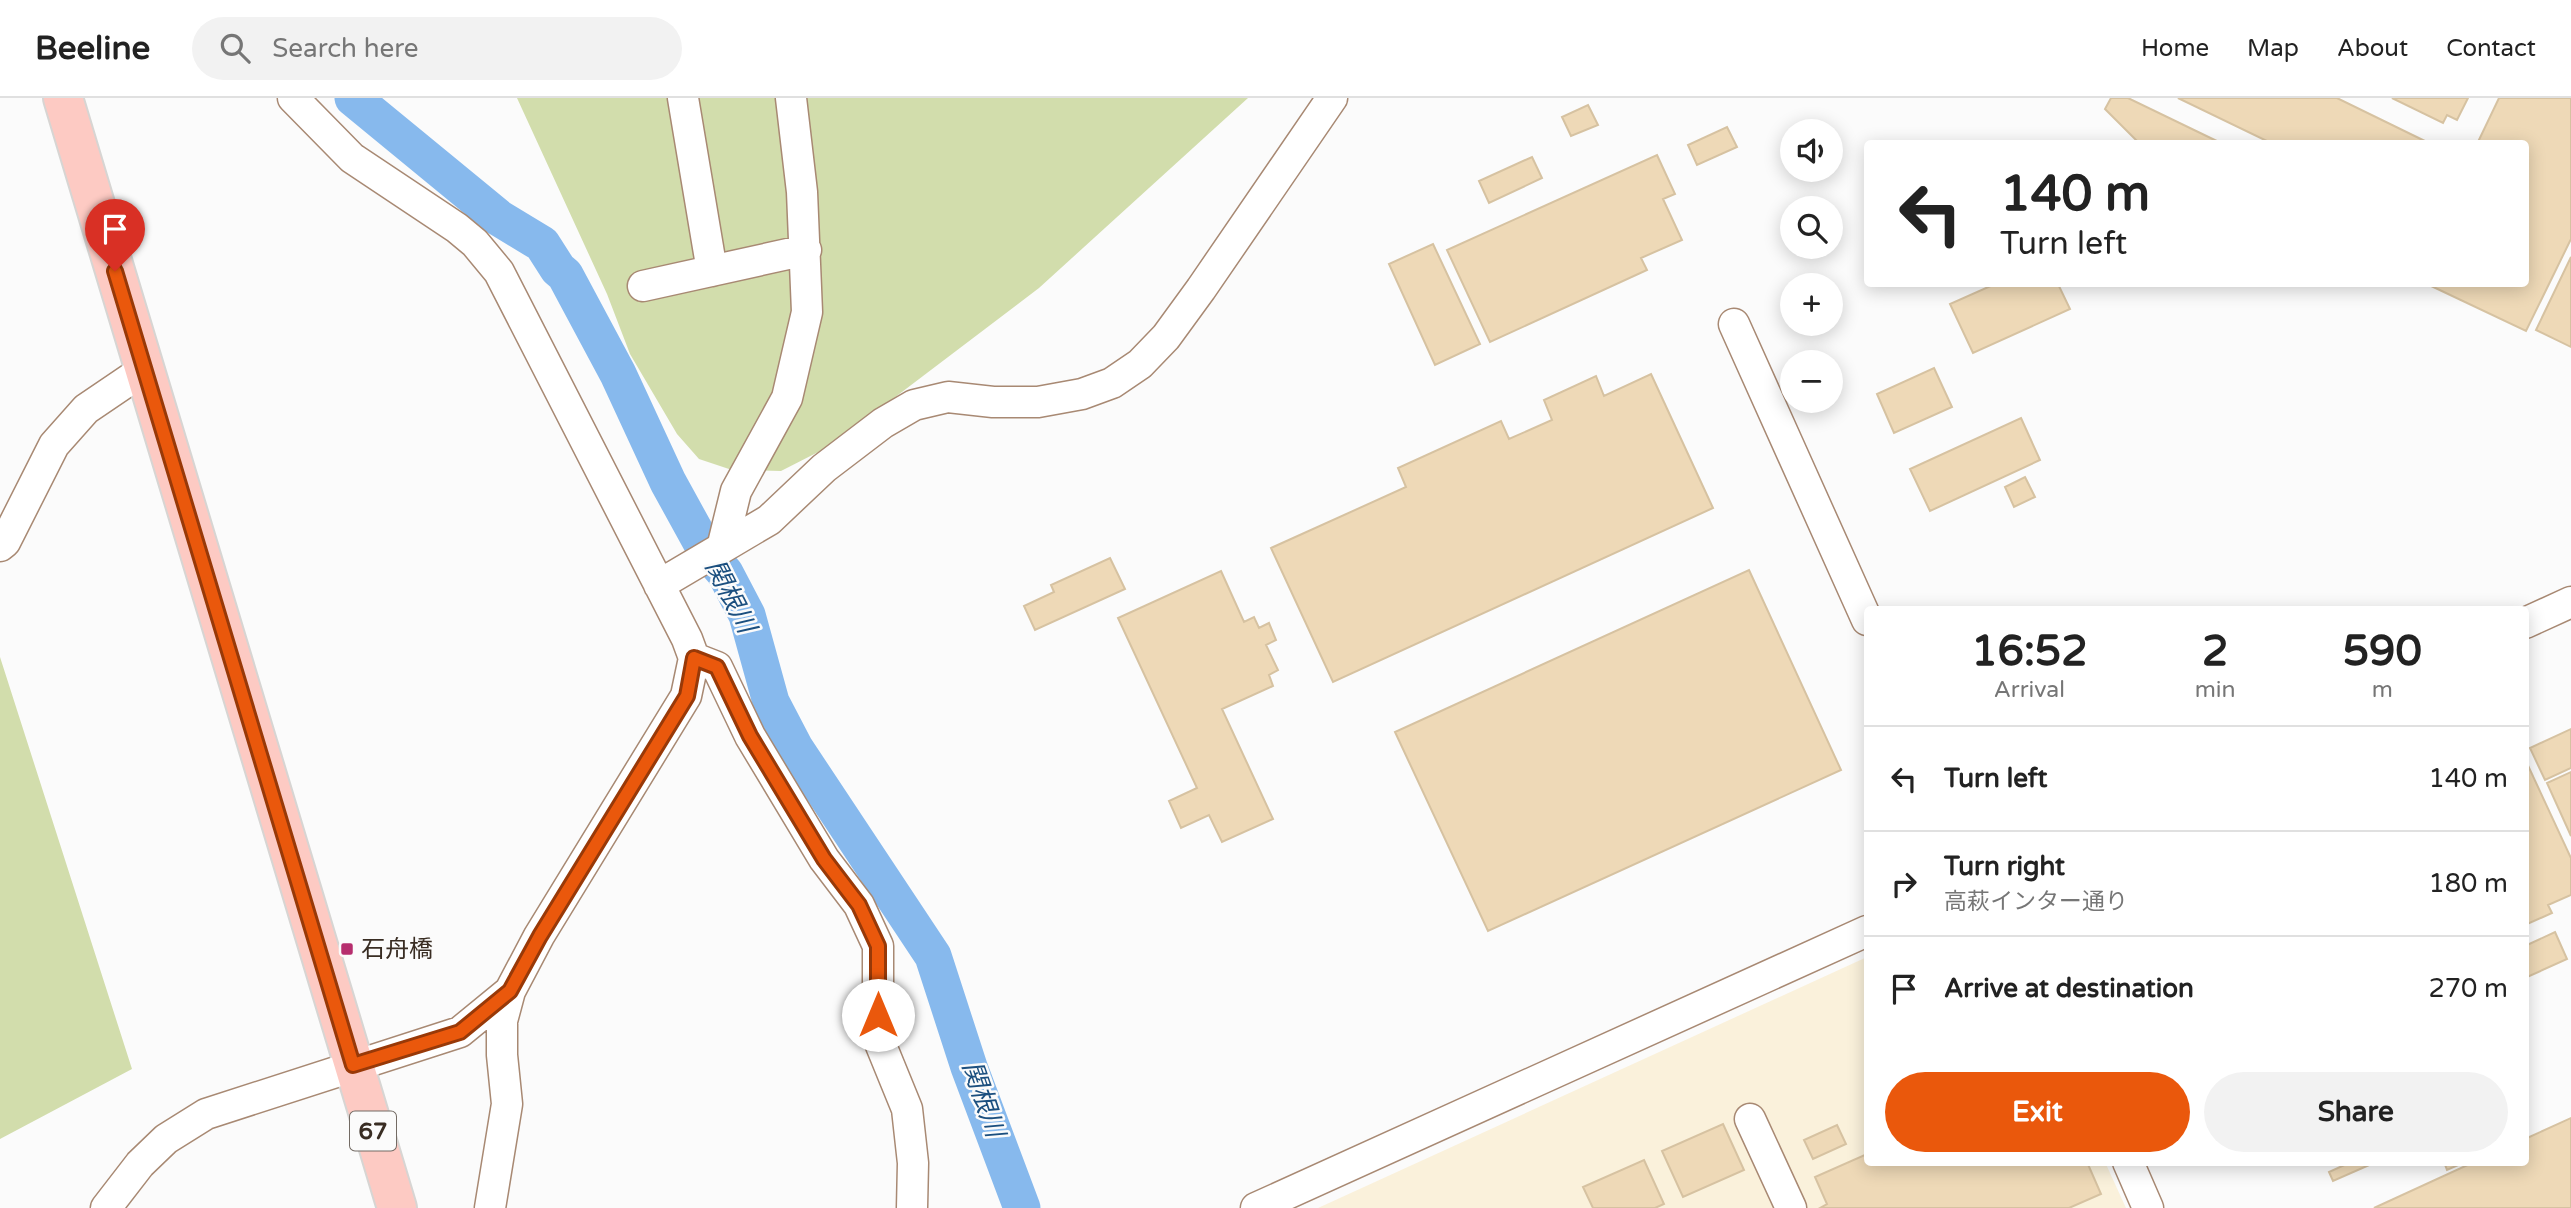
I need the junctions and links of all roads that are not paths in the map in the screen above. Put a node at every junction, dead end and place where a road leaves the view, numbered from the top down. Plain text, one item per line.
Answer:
1 (63, 98) edge
2 (293, 98) edge
3 (683, 98) edge
4 (790, 98) edge
5 (1332, 98) edge
6 (806, 250) junction
7 (712, 271) junction
8 (643, 286) dead end
9 (1734, 324) dead end
10 (145, 369) junction
11 (0, 546) edge
12 (722, 548) junction
13 (659, 585) junction
14 (2571, 602) edge
15 (1864, 613) edge
16 (2529, 621) edge
17 (694, 658) junction
18 (1864, 932) edge
19 (510, 991) junction
20 (353, 1065) junction
21 (1750, 1119) dead end
22 (2129, 1166) edge
23 (1267, 1206) edge
24 (106, 1208) edge
25 (397, 1208) edge
26 (490, 1208) edge
27 (912, 1208) edge
28 (1791, 1208) edge
29 (2148, 1208) edge

1 - 10 main road, 67
2 - 13 street
3 - 7 street
4 - 6 street
5 - 12 street
6 - 7 street
6 - 12 street
7 - 8 street
9 - 15 street
10 - 11 street
10 - 20 main road, 67
12 - 13 street
13 - 17 street
14 - 16 street
17 - 19 street
17 - 27 street
18 - 23 street
19 - 20 street
19 - 26 street
20 - 24 street
20 - 25 main road, 67
21 - 28 street
22 - 29 street

